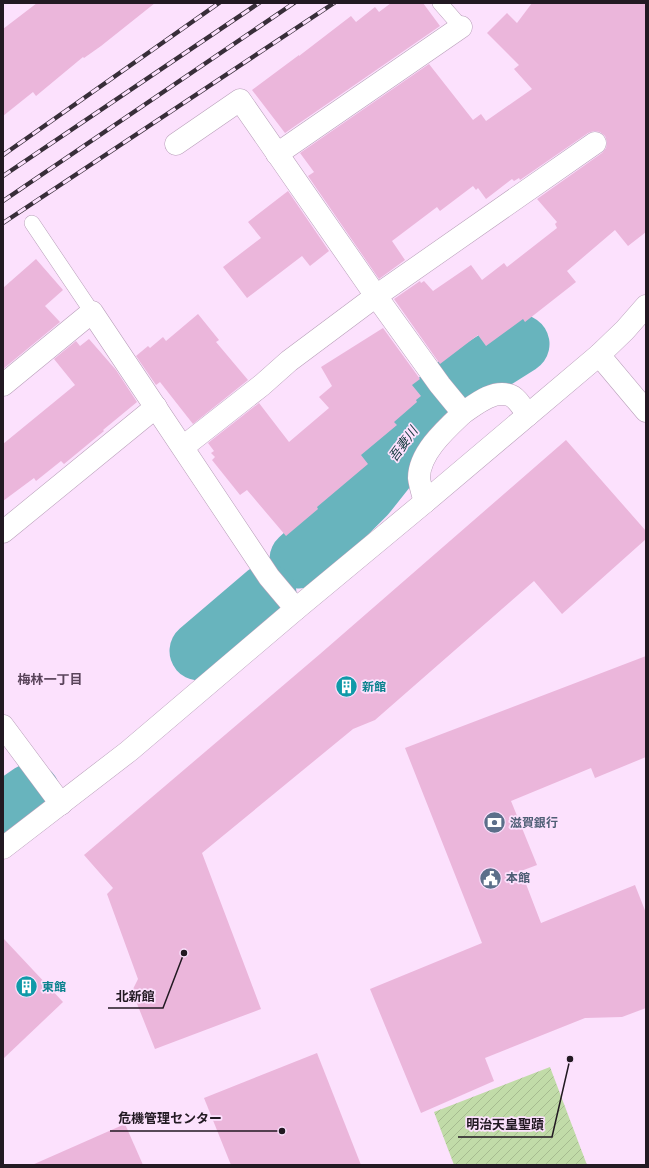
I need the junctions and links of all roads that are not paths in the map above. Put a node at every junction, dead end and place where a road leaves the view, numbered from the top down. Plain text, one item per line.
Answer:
1 (440, 3) edge
2 (461, 27) joint
3 (596, 143) dead end
4 (176, 144) dead end
5 (277, 154) junction
6 (32, 223) dead end
7 (376, 296) junction
8 (646, 306) edge
9 (92, 312) junction
10 (599, 355) junction
11 (3, 385) edge
12 (156, 407) junction
13 (458, 408) junction
14 (646, 411) edge
15 (528, 415) junction
16 (183, 446) junction
17 (425, 502) junction
18 (3, 532) edge
19 (283, 594) junction
20 (3, 726) edge
21 (61, 804) junction
22 (3, 848) edge

1 - 2 lane
2 - 5 street
3 - 7 street
4 - 5 street
5 - 7 street
6 - 9 lane
7 - 13 street
7 - 16 street
8 - 10 street
9 - 11 street
9 - 12 street
10 - 14 street
10 - 15 street
12 - 16 street
12 - 18 street
13 - 15 street
13 - 17 street
15 - 17 street
16 - 19 street
17 - 19 street
19 - 21 street
20 - 21 street
21 - 22 street

